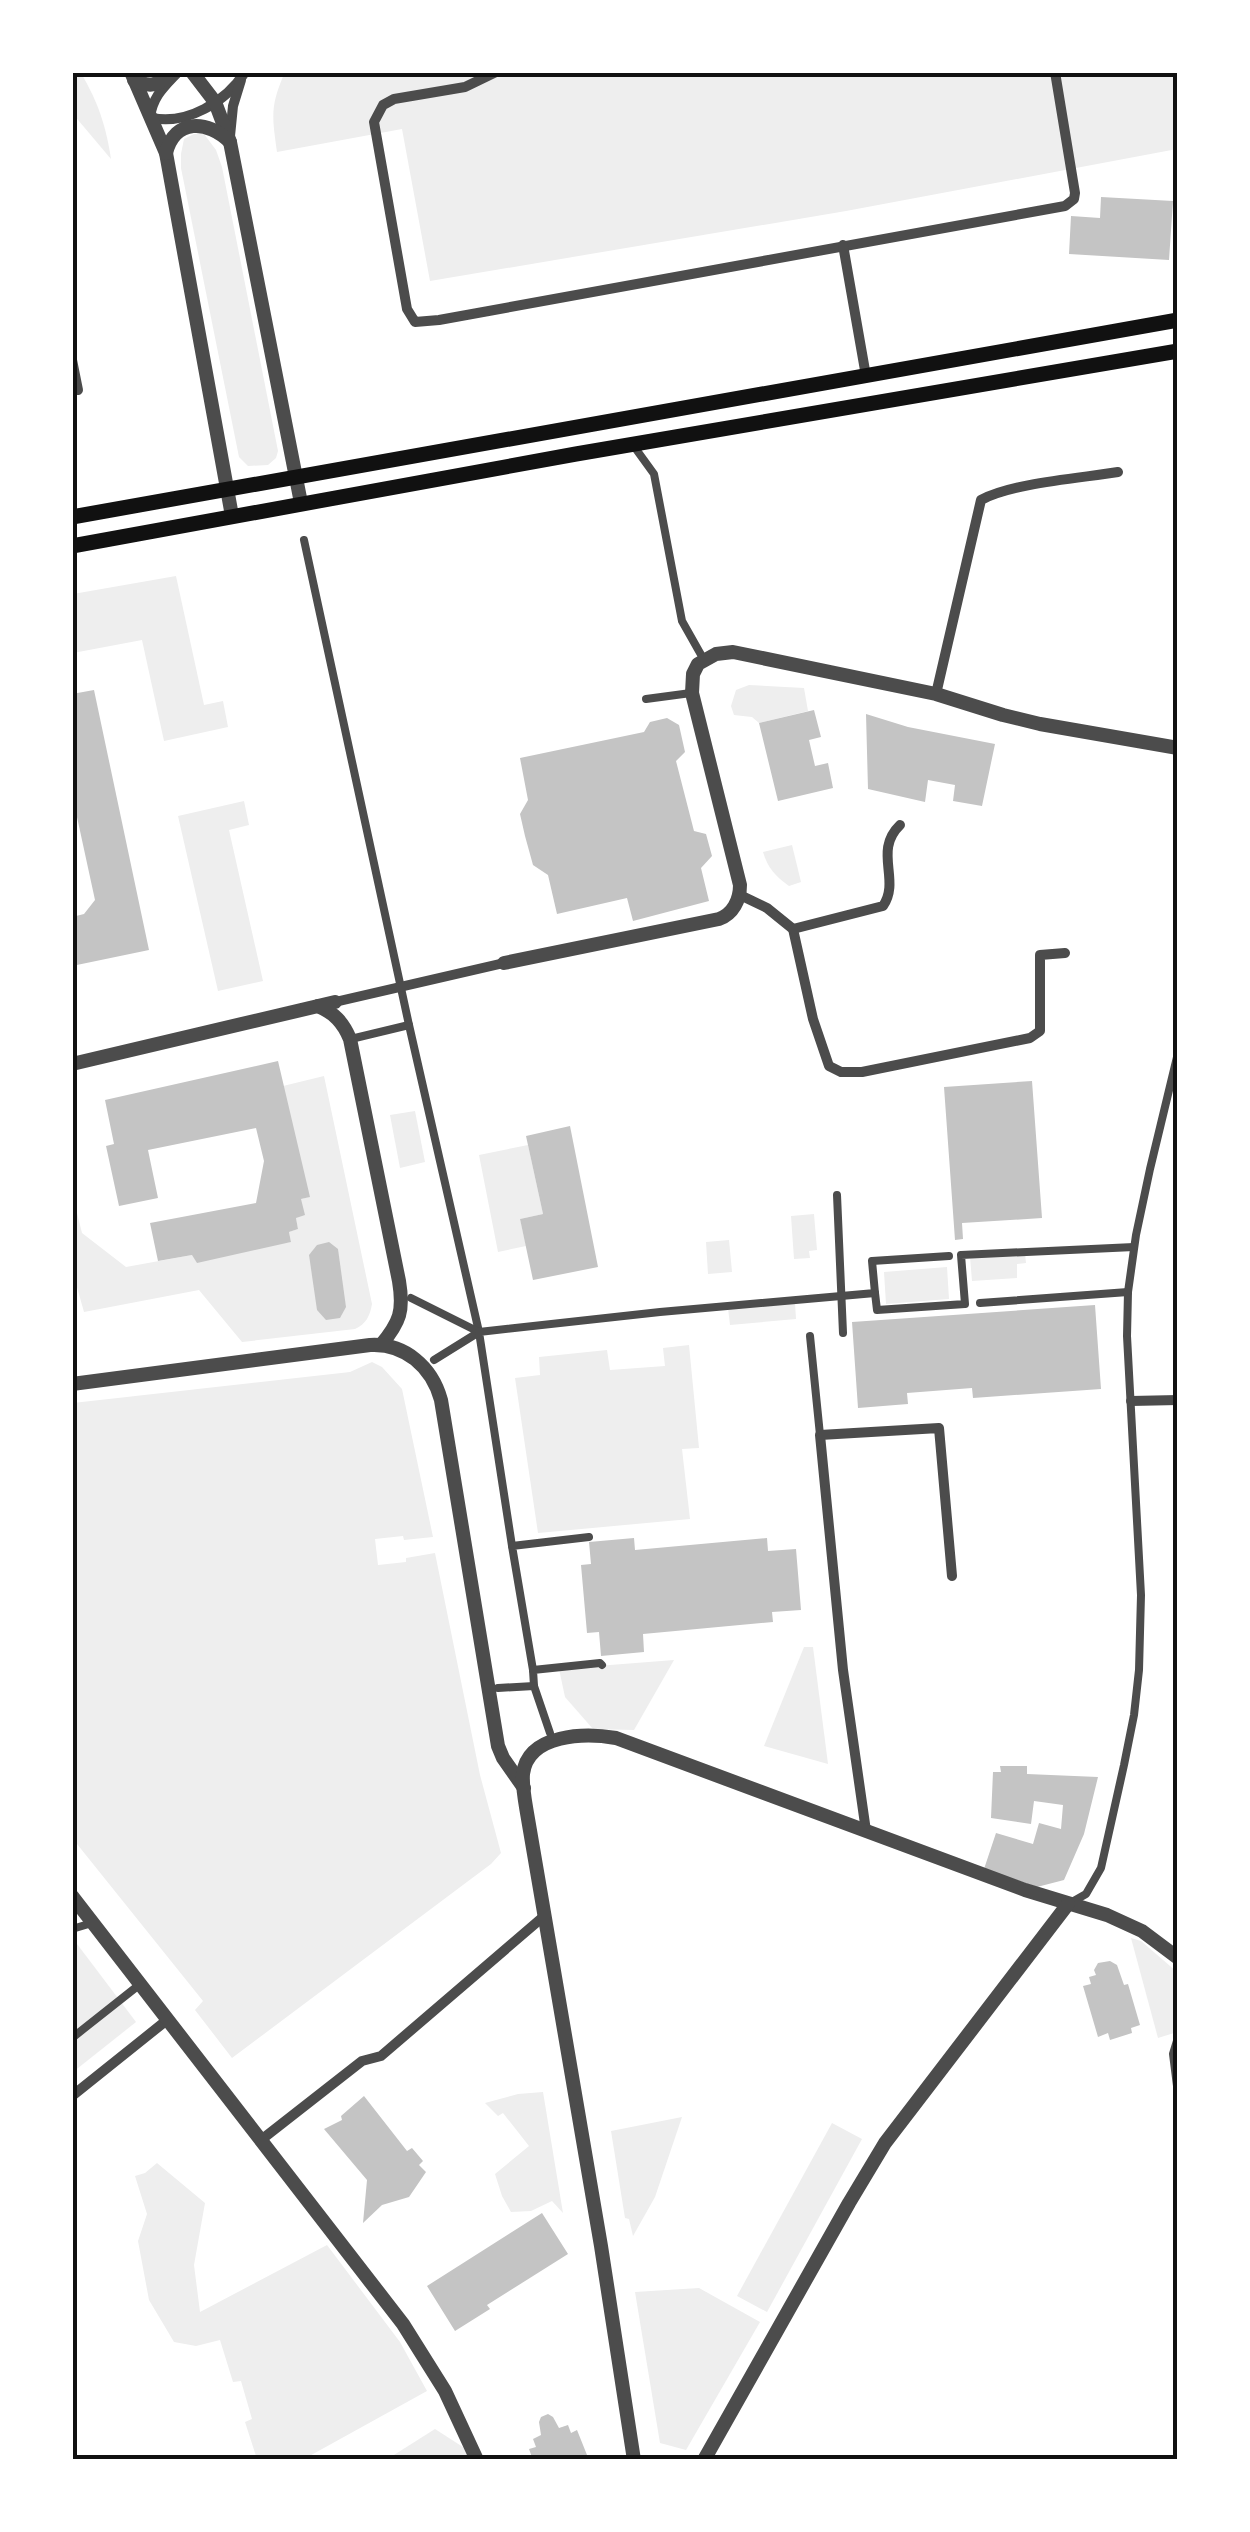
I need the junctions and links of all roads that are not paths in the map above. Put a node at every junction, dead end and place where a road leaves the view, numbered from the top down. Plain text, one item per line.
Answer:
1 (168, 72) edge
2 (178, 72) edge
3 (192, 72) edge
4 (496, 72) edge
5 (1055, 72) edge
6 (132, 76) edge
7 (243, 76) edge
8 (215, 102) junction
9 (150, 117) junction
10 (230, 142) junction
11 (166, 153) junction
12 (842, 246) junction
13 (1178, 320) edge
14 (1178, 350) edge
15 (72, 360) edge
16 (866, 376) junction
17 (72, 390) edge
18 (611, 422) junction
19 (633, 445) junction
20 (1118, 472) dead end
21 (295, 476) junction
22 (227, 488) junction
23 (301, 504) junction
24 (232, 516) junction
25 (72, 517) edge
26 (304, 540) dead end
27 (72, 546) edge
28 (704, 660) junction
29 (692, 693) junction
30 (936, 694) junction
31 (646, 699) dead end
32 (1178, 748) edge
33 (900, 824) dead end
34 (740, 895) junction
35 (793, 929) junction
36 (1066, 953) dead end
37 (504, 963) joint
38 (403, 987) junction
39 (334, 1002) joint
40 (318, 1006) junction
41 (410, 1025) junction
42 (355, 1038) dead end
43 (1178, 1053) edge
44 (72, 1064) edge
45 (837, 1196) dead end
46 (1134, 1247) junction
47 (948, 1256) dead end
48 (1128, 1292) junction
49 (875, 1294) junction
50 (842, 1296) junction
51 (411, 1298) dead end
52 (980, 1303) dead end
53 (478, 1332) junction
54 (843, 1333) dead end
55 (810, 1336) dead end
56 (381, 1344) junction
57 (434, 1360) dead end
58 (72, 1384) edge
59 (1178, 1400) edge
60 (1132, 1401) junction
61 (820, 1435) junction
62 (589, 1537) dead end
63 (512, 1546) junction
64 (952, 1576) dead end
65 (602, 1665) dead end
66 (532, 1670) junction
67 (534, 1686) junction
68 (498, 1688) dead end
69 (550, 1733) dead end
70 (524, 1789) junction
71 (866, 1831) junction
72 (72, 1896) edge
73 (1068, 1904) junction
74 (543, 1917) junction
75 (93, 1923) junction
76 (72, 1928) edge
77 (1178, 1958) edge
78 (140, 1984) junction
79 (167, 2020) junction
80 (72, 2038) edge
81 (1178, 2041) edge
82 (1178, 2086) edge
83 (72, 2096) edge
84 (261, 2140) junction
85 (634, 2459) edge
86 (478, 2460) edge
87 (704, 2460) edge

1 - 6 street
2 - 9 street
3 - 8 street
4 - 12 street
5 - 12 street
6 - 9 street
7 - 8 street
7 - 10 street
8 - 9 street
8 - 10 street
9 - 11 street
10 - 11 street
10 - 21 street
11 - 22 street
12 - 16 street
13 - 16 main road
14 - 19 main road
15 - 17 street
16 - 18 main road
18 - 19 main road
18 - 21 main road
19 - 23 main road
19 - 28 street
20 - 30 street
21 - 22 main road
21 - 23 street
22 - 24 street
22 - 25 main road
23 - 24 main road
24 - 27 main road
26 - 38 street
28 - 29 street
28 - 30 street
29 - 31 street
29 - 34 street
30 - 32 street
33 - 35 street
34 - 35 street
34 - 37 street
35 - 36 street
37 - 38 street
38 - 39 street
38 - 41 street
39 - 40 street
40 - 44 street
40 - 56 street
41 - 42 street
41 - 53 street
43 - 46 street
45 - 50 street
46 - 48 street
46 - 49 street
47 - 49 street
48 - 52 street
48 - 60 street
49 - 50 street
50 - 53 street
50 - 54 street
51 - 53 street
53 - 57 street
53 - 63 street
55 - 61 street
56 - 58 street
56 - 70 street
59 - 60 street
60 - 73 street
61 - 64 street
61 - 71 street
62 - 63 street
63 - 66 street
65 - 66 street
66 - 67 street
67 - 68 street
67 - 69 street
70 - 71 street
70 - 74 street
71 - 73 street
72 - 75 street
73 - 77 street
73 - 87 street
74 - 84 street
74 - 85 street
75 - 76 street
75 - 78 street
78 - 79 street
78 - 80 street
79 - 83 street
79 - 84 street
81 - 82 street
84 - 86 street

